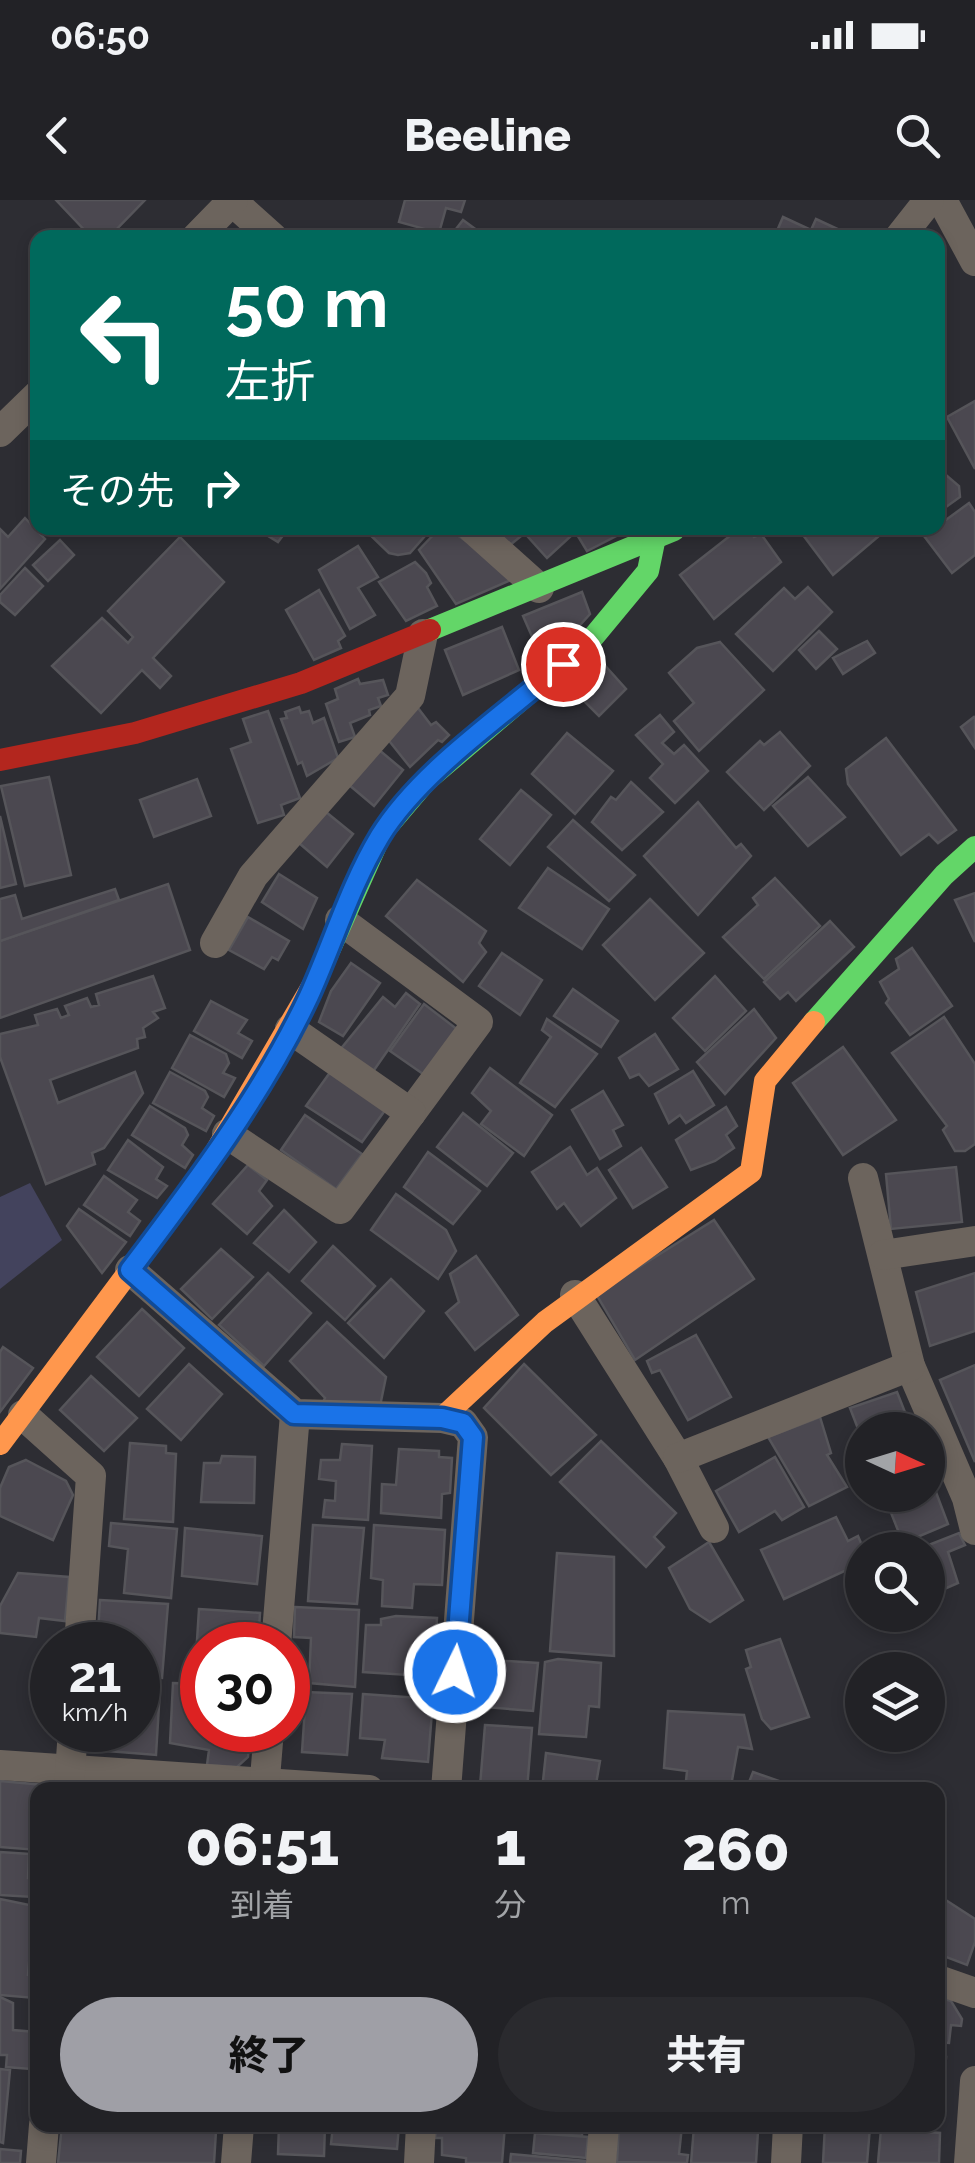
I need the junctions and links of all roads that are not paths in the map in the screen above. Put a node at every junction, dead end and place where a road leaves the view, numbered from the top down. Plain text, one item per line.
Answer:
1 (232, 200) edge
2 (929, 200) edge
3 (942, 200) edge
4 (204, 230) edge
5 (264, 230) edge
6 (905, 230) edge
7 (975, 262) edge
8 (30, 404) edge
9 (0, 432) edge
10 (480, 535) edge
11 (666, 535) edge
12 (654, 542) junction
13 (540, 588) junction
14 (423, 634) junction
15 (0, 760) edge
16 (975, 847) edge
17 (340, 920) junction
18 (214, 943) dead end
19 (290, 1029) junction
20 (411, 1114) junction
21 (227, 1134) junction
22 (864, 1178) dead end
23 (975, 1242) edge
24 (882, 1256) junction
25 (130, 1270) junction
26 (575, 1295) junction
27 (910, 1366) junction
28 (294, 1414) junction
29 (23, 1415) junction
30 (442, 1418) junction
31 (0, 1444) edge
32 (678, 1458) junction
33 (714, 1528) dead end
34 (975, 1530) edge
35 (81, 1622) edge
36 (278, 1622) edge
37 (72, 1752) edge
38 (267, 1752) edge
39 (0, 1765) edge
40 (70, 1780) edge
41 (135, 1782) edge
42 (264, 1782) edge
43 (447, 1782) edge
44 (945, 1982) edge
45 (975, 1993) edge
46 (975, 2081) edge
47 (43, 2132) edge
48 (238, 2132) edge
49 (420, 2132) edge
50 (604, 2132) edge
51 (788, 2132) edge
52 (41, 2163) edge
53 (236, 2163) edge
54 (418, 2163) edge
55 (602, 2163) edge
56 (786, 2163) edge
57 (969, 2163) edge

1 - 4 street
1 - 5 street
2 - 6 street
3 - 7 street
8 - 9 street
10 - 13 street
11 - 12 street
12 - 13 street
12 - 17 street
13 - 14 street
14 - 15 street
14 - 18 street
16 - 26 street
17 - 19 street
17 - 20 street
19 - 20 street
19 - 21 street
20 - 21 street
21 - 25 street
22 - 24 street
23 - 24 street
24 - 27 street
25 - 28 street
25 - 29 street
26 - 30 street
26 - 32 street
27 - 32 street
27 - 34 street
28 - 30 street
28 - 36 street
29 - 31 street
29 - 35 street
30 - 43 street
32 - 33 street
37 - 40 street
38 - 42 street
39 - 40 street
40 - 41 street
44 - 45 street
46 - 57 street
47 - 52 street
48 - 53 street
49 - 54 street
50 - 55 street
51 - 56 street

